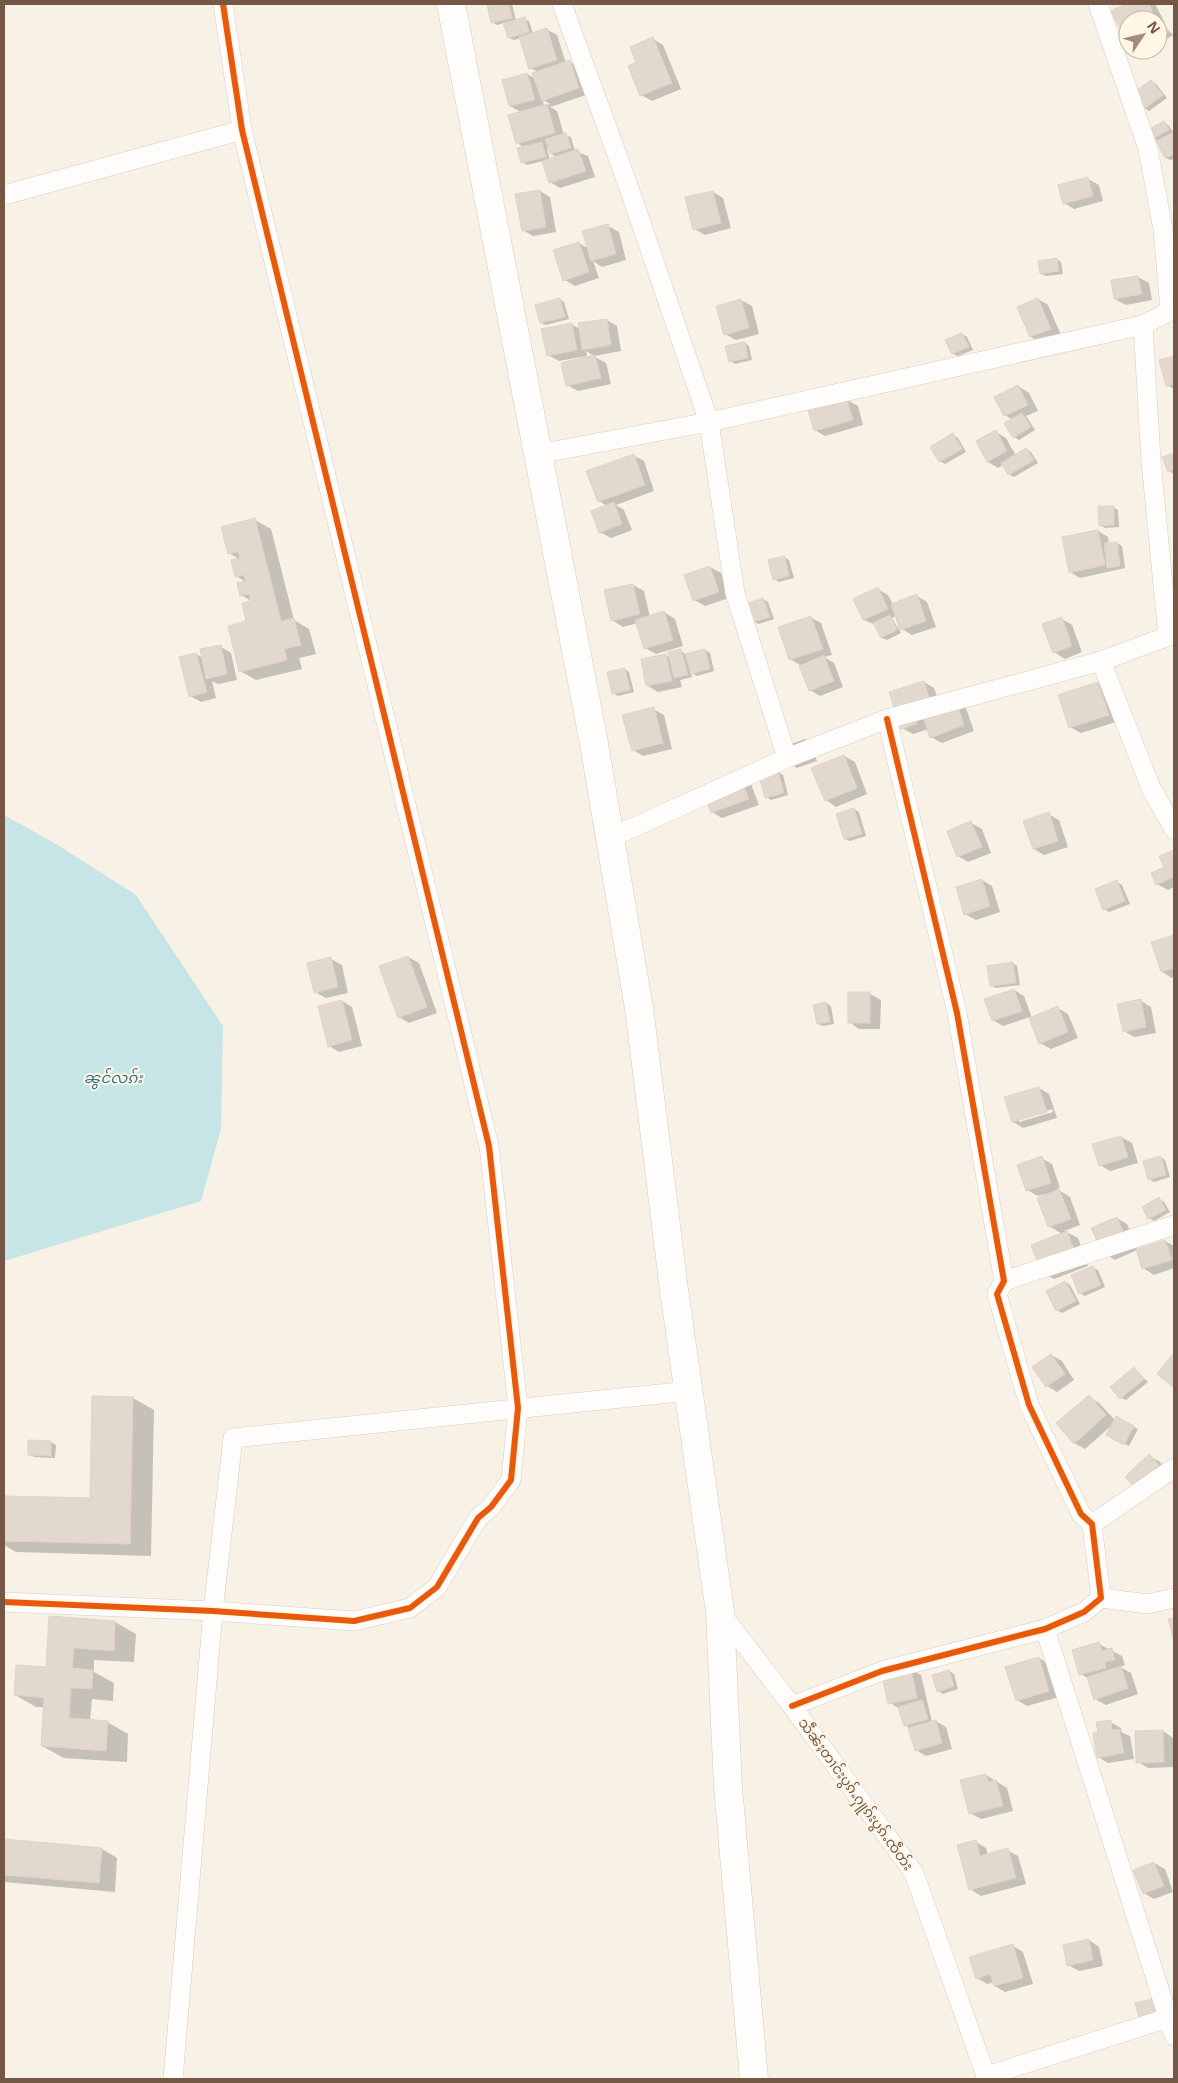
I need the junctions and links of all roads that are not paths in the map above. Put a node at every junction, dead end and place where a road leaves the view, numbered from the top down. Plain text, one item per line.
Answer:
1 (223, 4) edge
2 (451, 4) edge
3 (562, 4) edge
4 (1098, 4) edge
5 (242, 130) junction
6 (4, 195) edge
7 (1172, 310) edge
8 (1143, 325) junction
9 (709, 422) junction
10 (538, 454) junction
11 (1171, 635) edge
12 (1102, 661) junction
13 (887, 719) junction
14 (787, 758) junction
15 (1174, 829) edge
16 (610, 838) junction
17 (1174, 1225) edge
18 (1004, 1281) junction
19 (689, 1391) junction
20 (518, 1408) junction
21 (1174, 1468) edge
22 (1092, 1524) junction
23 (1101, 1598) junction
24 (1174, 1598) edge
25 (4, 1602) edge
26 (214, 1611) junction
27 (720, 1612) junction
28 (1045, 1629) junction
29 (792, 1706) junction
30 (1168, 2018) junction
31 (1174, 2036) edge
32 (986, 2078) edge
33 (173, 2079) edge
34 (754, 2079) edge

1 - 5 street
2 - 10 main road
3 - 9 street
4 - 7 street
5 - 6 street
5 - 20 street
7 - 8 street
8 - 9 street
8 - 11 street
9 - 10 street
9 - 14 street
10 - 16 main road
11 - 12 street
12 - 13 street
12 - 15 street
13 - 14 street
13 - 18 street
14 - 16 street
16 - 19 main road
17 - 18 street
18 - 22 street
19 - 20 street
19 - 27 main road
20 - 26 street
20 - 26 street
21 - 22 street
22 - 23 street
23 - 24 street
23 - 28 street
25 - 26 street
26 - 33 street
27 - 29 street, သဵၼ်ႈတၢင်းပွၵ်ႉႁူၵ်းပွၵ်ႉၸဵတ်း
27 - 34 main road
28 - 29 street
28 - 30 street
29 - 32 street, သဵၼ်ႈတၢင်းပွၵ်ႉႁူၵ်းပွၵ်ႉၸဵတ်း
30 - 31 street
30 - 32 street

